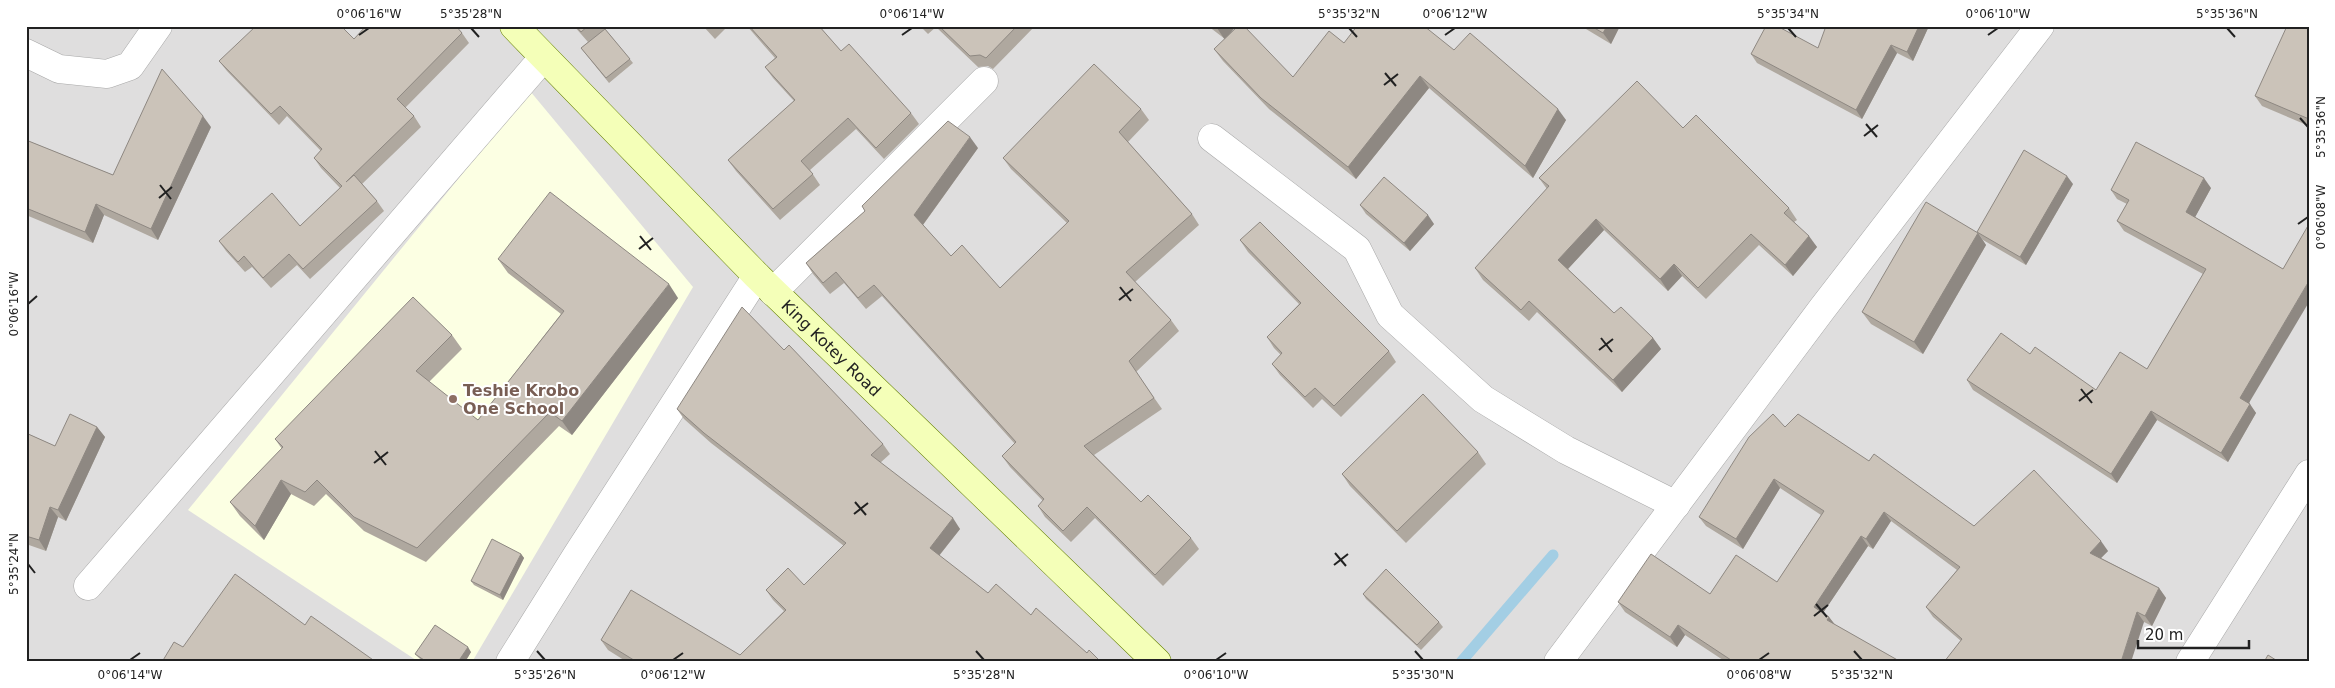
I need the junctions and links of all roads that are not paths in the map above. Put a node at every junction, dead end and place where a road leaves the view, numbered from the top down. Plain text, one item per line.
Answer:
1 (158, 26) edge
2 (514, 26) edge
3 (2040, 26) edge
4 (26, 53) edge
5 (544, 58) junction
6 (984, 81) dead end
7 (1212, 138) dead end
8 (765, 284) junction
9 (2309, 474) edge
10 (1676, 505) junction
11 (88, 586) dead end
12 (510, 662) edge
13 (1157, 662) edge
14 (1558, 662) edge
15 (2190, 662) edge

1 - 4 street
2 - 5 street, King Kotey Road
3 - 10 street
5 - 8 street, King Kotey Road
5 - 11 street
6 - 8 street
7 - 10 street
8 - 12 street
8 - 13 street, King Kotey Road
9 - 15 street
10 - 14 street

